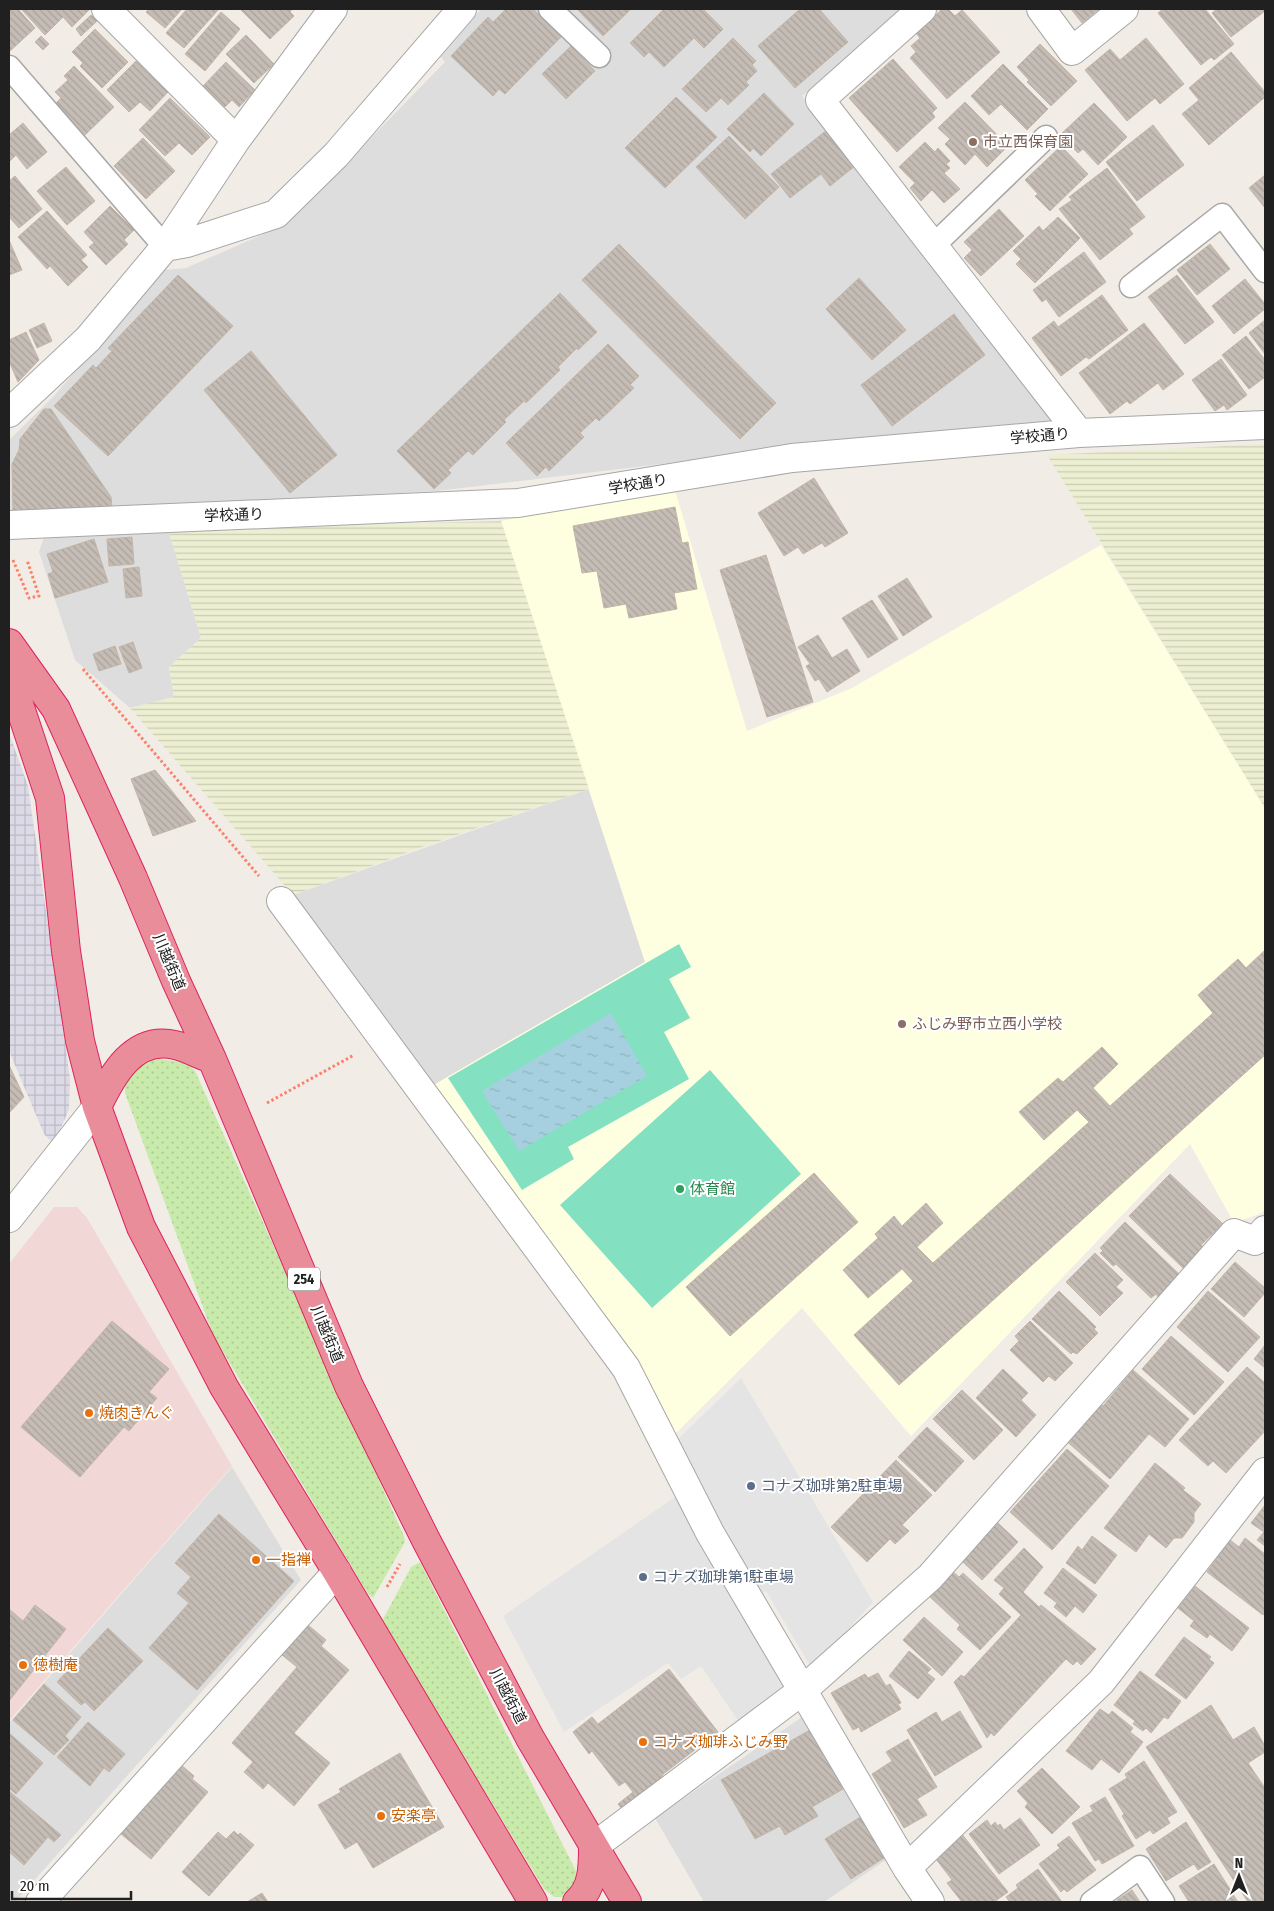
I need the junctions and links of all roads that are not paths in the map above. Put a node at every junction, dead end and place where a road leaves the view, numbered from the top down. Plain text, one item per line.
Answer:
1 (106, 9) edge
2 (333, 9) edge
3 (462, 9) edge
4 (550, 9) edge
5 (922, 9) edge
6 (1041, 9) edge
7 (1124, 9) edge
8 (599, 56) dead end
9 (9, 67) edge
10 (1046, 137) dead end
11 (236, 140) junction
12 (933, 246) junction
13 (165, 248) junction
14 (1265, 271) edge
15 (1131, 286) dead end
16 (9, 413) edge
17 (1265, 425) edge
18 (1079, 433) junction
19 (9, 525) edge
20 (9, 643) edge
21 (9, 674) edge
22 (280, 901) road end
23 (212, 1059) junction
24 (97, 1107) junction
25 (9, 1218) edge
26 (1265, 1230) edge
27 (1265, 1472) edge
28 (337, 1572) junction
29 (803, 1690) junction
30 (593, 1847) junction
31 (907, 1868) junction
32 (40, 1902) edge
33 (533, 1902) edge
34 (577, 1902) edge
35 (627, 1902) edge
36 (930, 1902) edge
37 (1092, 1902) edge
38 (1163, 1902) edge

1 - 11 street
2 - 11 street
3 - 13 street
4 - 8 lane
5 - 12 street
6 - 7 street
9 - 13 lane
10 - 12 lane
11 - 13 street
12 - 18 street
13 - 16 street
14 - 15 lane
17 - 18 street, 学校通り
18 - 19 street, 学校通り
20 - 23 highway, 川越街道 / 254
21 - 24 highway
22 - 29 street
23 - 24 highway
23 - 30 highway, 川越街道 / 254
24 - 25 street
24 - 28 highway
26 - 29 street
27 - 31 street
28 - 32 street
28 - 33 highway
29 - 30 street
29 - 31 street
30 - 34 highway
30 - 35 highway, 川越街道 / 254
31 - 36 street
37 - 38 lane

